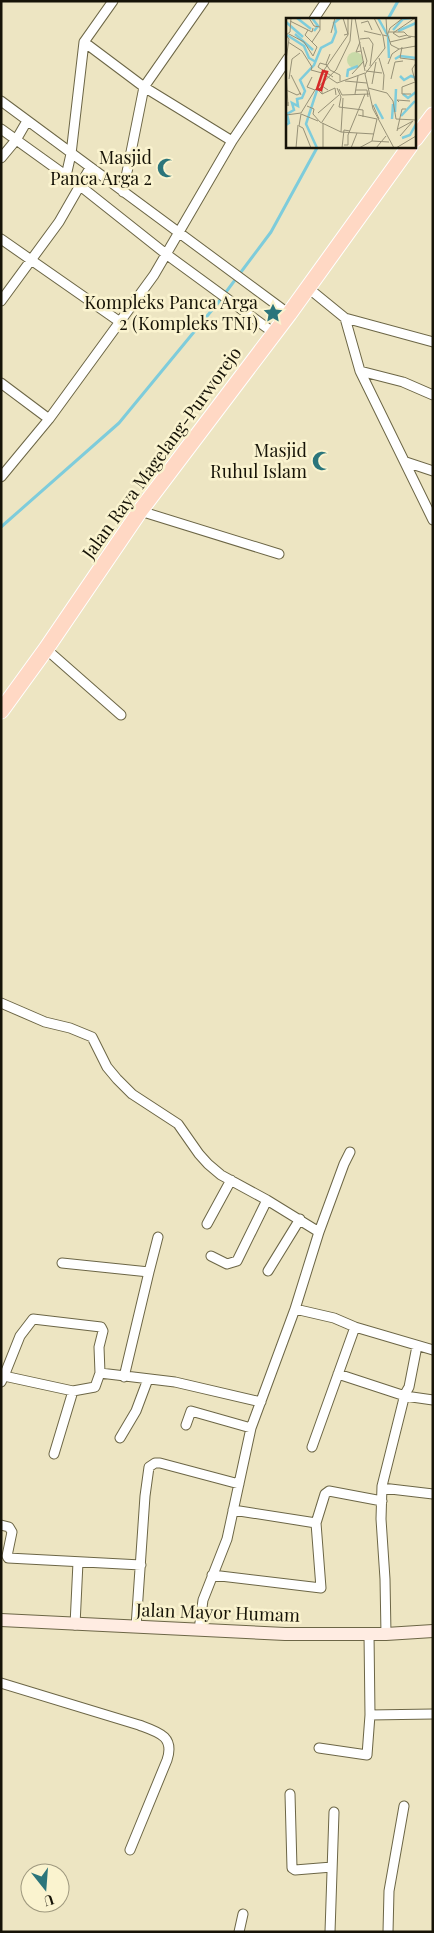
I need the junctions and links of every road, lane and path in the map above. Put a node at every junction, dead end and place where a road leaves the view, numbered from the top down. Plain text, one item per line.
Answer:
1 (113, 1) edge
2 (204, 1) edge
3 (326, 1) edge
4 (315, 18) edge
5 (84, 42) junction
6 (286, 61) edge
7 (144, 87) junction
8 (1, 102) edge
9 (433, 115) edge
10 (26, 121) junction
11 (1, 129) edge
12 (416, 138) edge
13 (16, 140) junction
14 (232, 141) junction
15 (409, 148) edge
16 (71, 154) junction
17 (1, 158) edge
18 (90, 168) junction
19 (66, 176) junction
20 (79, 185) junction
21 (122, 192) junction
22 (178, 234) junction
23 (1, 239) edge
24 (166, 254) junction
25 (32, 259) junction
26 (307, 288) junction
27 (1, 301) edge
28 (289, 314) junction
29 (345, 318) junction
30 (120, 322) junction
31 (274, 333) junction
32 (433, 342) edge
33 (360, 371) junction
34 (1, 383) edge
35 (433, 395) edge
36 (49, 419) junction
37 (406, 462) junction
38 (433, 471) edge
39 (1, 477) edge
40 (140, 511) junction
41 (433, 520) edge
42 (279, 554) dead end
43 (46, 649) junction
44 (1, 711) edge
45 (120, 715) dead end
46 (1, 1003) edge
47 (350, 1152) dead end
48 (231, 1180) junction
49 (267, 1200) junction
50 (300, 1219) junction
51 (207, 1224) dead end
52 (319, 1232) junction
53 (158, 1237) dead end
54 (211, 1256) dead end
55 (62, 1263) dead end
56 (268, 1271) dead end
57 (149, 1272) junction
58 (295, 1309) junction
59 (355, 1327) junction
60 (417, 1346) junction
61 (433, 1350) edge
62 (100, 1373) junction
63 (338, 1374) junction
64 (124, 1376) junction
65 (3, 1379) edge
66 (148, 1379) junction
67 (73, 1390) junction
68 (405, 1396) junction
69 (433, 1400) edge
70 (261, 1402) junction
71 (186, 1425) dead end
72 (251, 1428) junction
73 (120, 1438) dead end
74 (312, 1447) dead end
75 (54, 1454) dead end
76 (239, 1484) junction
77 (382, 1488) junction
78 (433, 1494) edge
79 (382, 1501) junction
80 (233, 1510) junction
81 (316, 1523) junction
82 (1, 1525) edge
83 (78, 1562) junction
84 (142, 1565) junction
85 (212, 1576) junction
86 (1, 1620) edge
87 (75, 1625) junction
88 (136, 1627) junction
89 (199, 1630) junction
90 (433, 1630) edge
91 (369, 1634) junction
92 (386, 1634) junction
93 (1, 1683) edge
94 (433, 1714) edge
95 (370, 1715) junction
96 (319, 1748) dead end
97 (290, 1794) dead end
98 (404, 1806) dead end
99 (334, 1812) dead end
100 (130, 1850) dead end
101 (332, 1867) junction
102 (243, 1914) dead end
103 (239, 1932) edge
104 (330, 1932) edge
105 (388, 1932) edge

1 - 5 street
2 - 7 street
3 - 4 street
5 - 7 street
5 - 16 street
6 - 14 street
7 - 14 street
7 - 21 street
8 - 10 street
9 - 12 main road
10 - 13 street
10 - 16 street
11 - 13 street
13 - 17 street
13 - 19 street
14 - 22 street
15 - 26 main road, Jalan Raya Magelang-Purworejo
16 - 18 street
16 - 19 street
18 - 20 street
18 - 21 street
19 - 20 street
20 - 24 street
20 - 25 street
21 - 22 street
22 - 24 street
22 - 28 street
23 - 25 street
24 - 30 street
24 - 31 street
25 - 27 street
25 - 30 street
26 - 28 main road, Jalan Raya Magelang-Purworejo
26 - 29 street
28 - 31 main road, Jalan Raya Magelang-Purworejo
29 - 32 street
29 - 33 street
30 - 36 street
31 - 40 main road, Jalan Raya Magelang-Purworejo
33 - 35 street
33 - 37 street
34 - 36 street
36 - 39 street
37 - 38 street
37 - 41 street
40 - 42 street
40 - 43 main road, Jalan Raya Magelang-Purworejo
43 - 44 main road, Jalan Raya Magelang-Purworejo
43 - 45 street
46 - 48 street
47 - 52 street
48 - 49 street
48 - 51 street
49 - 50 street
49 - 54 street
50 - 52 street
50 - 56 street
52 - 58 street
53 - 57 street
55 - 57 street
57 - 64 street
58 - 59 street
58 - 70 street
59 - 60 street
59 - 63 street
60 - 61 street
60 - 68 street
62 - 64 street
62 - 65 street
62 - 67 street
63 - 68 street
63 - 74 street
64 - 66 street
65 - 67 street
66 - 70 street
66 - 73 street
67 - 75 street
68 - 69 street
68 - 77 street
70 - 72 street
71 - 72 street
72 - 76 street
76 - 80 street
76 - 84 street
77 - 78 street
77 - 79 street
79 - 81 street
79 - 92 street
80 - 81 street
80 - 85 street
81 - 85 street
82 - 83 street
83 - 84 street
83 - 87 street
84 - 88 street
85 - 89 street
86 - 87 main road, Jalan Mayor Humam
87 - 88 main road, Jalan Mayor Humam
88 - 89 main road, Jalan Mayor Humam
89 - 91 main road, Jalan Mayor Humam
90 - 92 main road, Jalan Mayor Humam
91 - 92 main road, Jalan Mayor Humam
91 - 95 street
93 - 100 street
94 - 95 street
95 - 96 street
97 - 101 street
98 - 105 street
99 - 101 street
101 - 104 street
102 - 103 street

